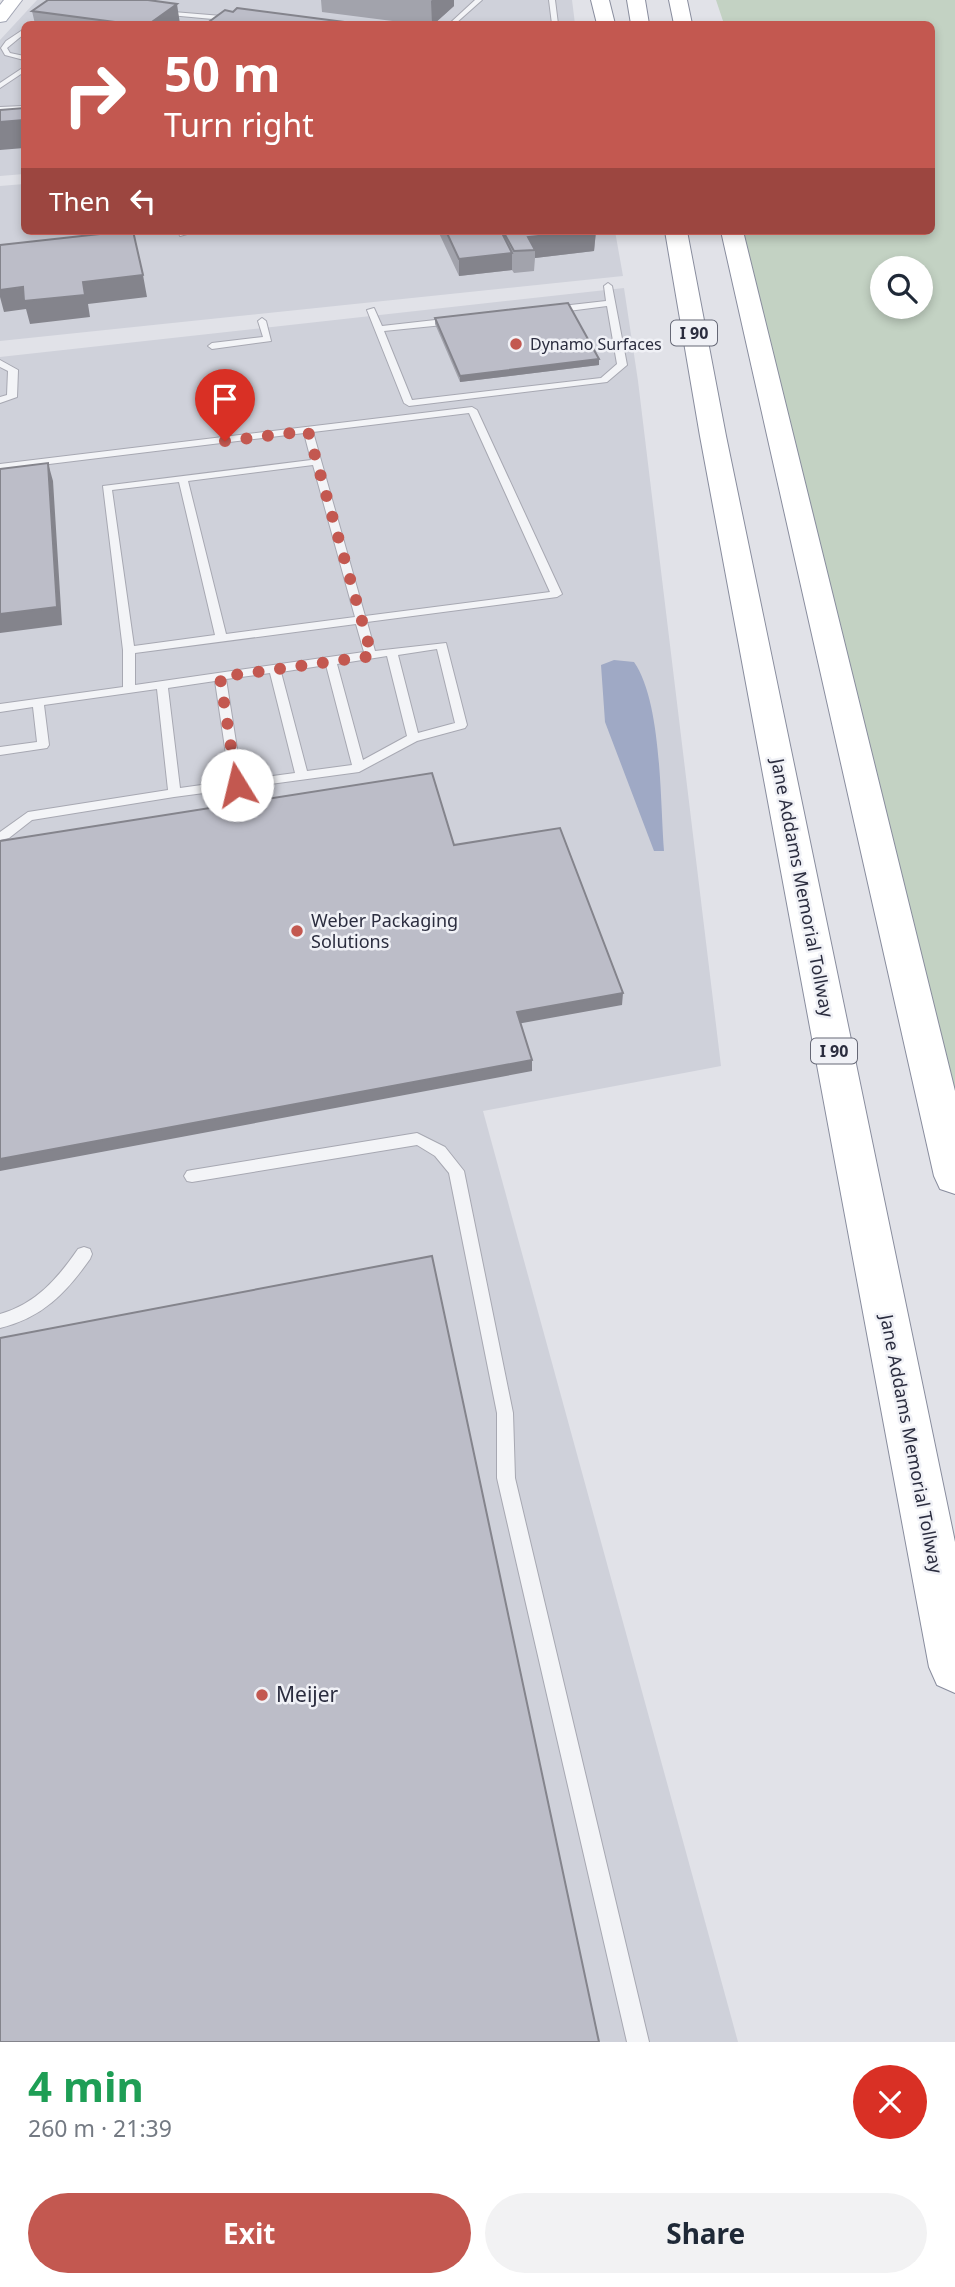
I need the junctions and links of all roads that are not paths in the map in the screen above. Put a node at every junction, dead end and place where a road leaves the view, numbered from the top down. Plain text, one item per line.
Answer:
1 (13, 0) edge
2 (479, 0) edge
3 (552, 0) edge
4 (600, 0) edge
5 (636, 0) edge
6 (678, 0) edge
7 (683, 0) edge
8 (155, 12) edge
9 (0, 17) edge
10 (228, 18) junction
11 (240, 20) edge
12 (224, 21) edge
13 (455, 21) edge
14 (555, 21) edge
15 (605, 21) edge
16 (640, 21) edge
17 (684, 21) edge
18 (685, 21) edge
19 (21, 33) edge
20 (21, 57) edge
21 (21, 71) edge
22 (0, 86) edge
23 (21, 108) edge
24 (0, 109) edge
25 (677, 235) edge
26 (733, 235) edge
27 (608, 286) dead end
28 (611, 303) junction
29 (371, 310) dead end
30 (542, 311) edge
31 (460, 320) edge
32 (262, 321) dead end
33 (379, 329) junction
34 (212, 346) dead end
35 (0, 363) edge
36 (682, 399) dead end
37 (0, 400) edge
38 (308, 431) junction
39 (713, 436) junction
40 (317, 462) junction
41 (0, 467) edge
42 (183, 479) junction
43 (363, 621) junction
44 (221, 638) junction
45 (129, 650) junction
46 (392, 653) junction
47 (372, 656) junction
48 (331, 661) junction
49 (275, 669) junction
50 (220, 677) junction
51 (162, 685) junction
52 (129, 690) junction
53 (38, 703) junction
54 (0, 708) edge
55 (413, 737) junction
56 (0, 751) edge
57 (359, 768) junction
58 (302, 777) junction
59 (237, 785) junction
60 (174, 793) junction
61 (0, 836) edge
62 (192, 1176) dead end
63 (955, 1177) edge
64 (83, 1254) dead end
65 (0, 1321) edge
66 (955, 1667) edge
67 (638, 2042) edge

1 - 9 main road
2 - 13 lane
3 - 14 lane
4 - 15 main road
5 - 16 main road
6 - 17 main road
7 - 18 main road
8 - 10 lane
10 - 11 lane
10 - 12 lane
19 - 20 lane
21 - 22 lane
23 - 24 lane
25 - 39 main road, Jane Addams Memorial Tollway / I 90
26 - 63 main road
27 - 28 lane
28 - 30 lane
28 - 33 lane
29 - 33 lane
31 - 33 lane
32 - 34 lane
35 - 37 lane
36 - 39 main road
38 - 40 lane
38 - 41 lane
38 - 43 lane
39 - 66 main road, Jane Addams Memorial Tollway / I 90
40 - 42 lane
40 - 43 lane
42 - 44 lane
42 - 45 lane
43 - 44 lane
43 - 47 lane
44 - 45 lane
45 - 52 lane
46 - 47 lane
46 - 55 lane
46 - 55 lane
47 - 48 lane
48 - 49 lane
48 - 57 lane
49 - 50 lane
49 - 58 lane
50 - 51 lane
50 - 59 lane
51 - 52 lane
51 - 60 lane
52 - 53 lane
53 - 54 lane
53 - 56 lane
55 - 57 lane
57 - 58 lane
58 - 59 lane
59 - 60 lane
60 - 61 lane
62 - 67 lane
64 - 65 lane

